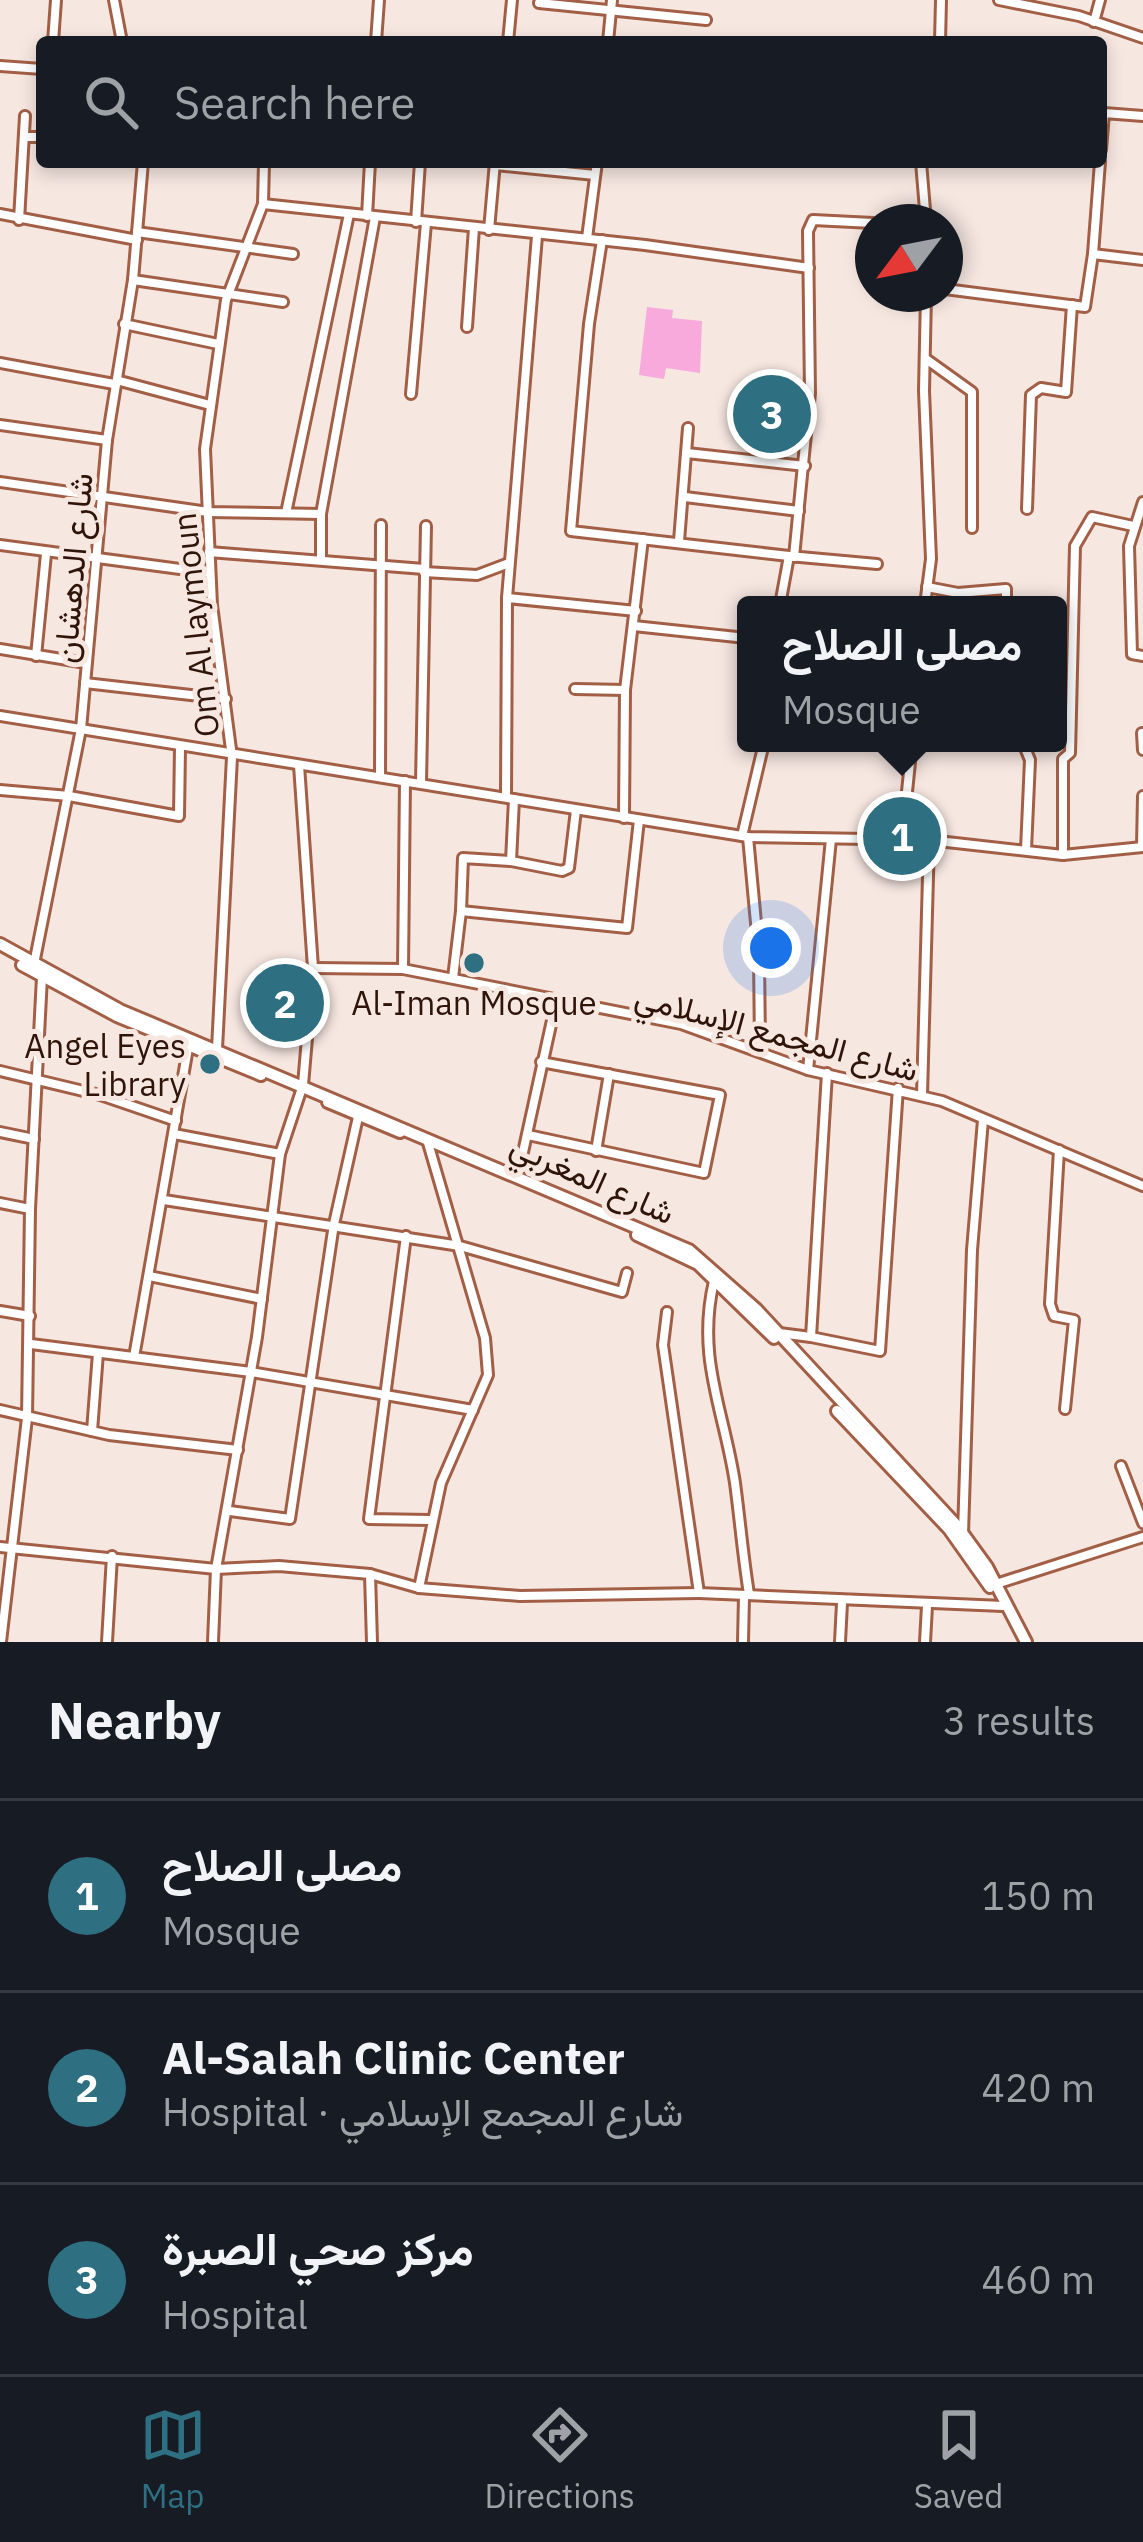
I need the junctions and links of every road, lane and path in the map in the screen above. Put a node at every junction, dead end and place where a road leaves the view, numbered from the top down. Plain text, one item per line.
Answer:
1 (56, 0) edge
2 (114, 0) edge
3 (379, 0) edge
4 (512, 0) edge
5 (613, 0) edge
6 (941, 0) edge
7 (999, 0) edge
8 (1100, 0) edge
9 (539, 3) edge
10 (610, 14) junction
11 (706, 20) dead end
12 (1094, 22) junction
13 (53, 36) edge
14 (121, 36) edge
15 (376, 36) edge
16 (509, 36) edge
17 (608, 36) edge
18 (940, 36) edge
19 (1143, 38) edge
20 (0, 66) edge
21 (36, 69) edge
22 (1107, 113) edge
23 (25, 116) dead end
24 (1143, 116) edge
25 (25, 137) junction
26 (36, 137) edge
27 (142, 168) edge
28 (264, 168) edge
29 (370, 168) edge
30 (420, 168) edge
31 (494, 168) edge
32 (537, 168) edge
33 (596, 168) edge
34 (922, 168) edge
35 (1100, 168) edge
36 (595, 175) junction
37 (263, 204) junction
38 (924, 204) edge
39 (0, 214) edge
40 (349, 214) junction
41 (371, 217) junction
42 (19, 220) junction
43 (421, 222) junction
44 (855, 223) edge
45 (474, 228) junction
46 (488, 230) junction
47 (137, 236) junction
48 (537, 236) junction
49 (587, 238) junction
50 (602, 240) junction
51 (248, 250) junction
52 (293, 254) dead end
53 (1093, 254) junction
54 (1143, 260) edge
55 (809, 268) junction
56 (133, 280) junction
57 (963, 291) edge
58 (229, 293) junction
59 (283, 302) dead end
60 (1072, 305) junction
61 (926, 312) edge
62 (124, 324) junction
63 (466, 327) dead end
64 (218, 344) junction
65 (925, 358) junction
66 (0, 363) edge
67 (117, 383) junction
68 (411, 394) dead end
69 (210, 405) junction
70 (0, 425) edge
71 (688, 428) dead end
72 (107, 440) junction
73 (687, 453) junction
74 (805, 466) junction
75 (0, 482) edge
76 (685, 497) junction
77 (105, 499) junction
78 (1143, 502) edge
79 (1027, 509) dead end
80 (799, 511) junction
81 (208, 512) junction
82 (286, 513) junction
83 (320, 514) junction
84 (381, 525) dead end
85 (426, 526) dead end
86 (1133, 526) junction
87 (972, 528) dead end
88 (643, 539) junction
89 (679, 542) junction
90 (0, 548) edge
91 (209, 552) junction
92 (46, 554) junction
93 (792, 556) junction
94 (97, 560) junction
95 (321, 560) junction
96 (509, 563) junction
97 (877, 564) dead end
98 (382, 566) junction
99 (424, 570) junction
100 (210, 573) junction
101 (927, 586) junction
102 (782, 596) edge
103 (926, 596) edge
104 (1006, 596) edge
105 (507, 598) junction
106 (636, 611) junction
107 (634, 626) junction
108 (737, 637) edge
109 (0, 649) edge
110 (36, 656) junction
111 (1143, 656) edge
112 (86, 663) junction
113 (85, 683) junction
114 (575, 689) dead end
115 (625, 690) junction
116 (226, 699) junction
117 (0, 716) edge
118 (81, 729) junction
119 (1142, 733) edge
120 (180, 748) junction
121 (1143, 750) edge
122 (762, 752) edge
123 (911, 752) edge
124 (1027, 752) edge
125 (232, 757) junction
126 (299, 765) junction
127 (380, 777) junction
128 (405, 781) junction
129 (421, 783) junction
130 (0, 790) edge
131 (69, 796) junction
132 (1143, 796) edge
133 (510, 798) junction
134 (576, 810) junction
135 (624, 818) junction
136 (639, 820) junction
137 (745, 837) junction
138 (831, 838) junction
139 (902, 840) junction
140 (928, 840) junction
141 (1143, 847) edge
142 (1026, 850) junction
143 (1064, 854) junction
144 (511, 861) junction
145 (460, 911) junction
146 (0, 948) edge
147 (34, 964) junction
148 (313, 968) junction
149 (403, 969) junction
150 (42, 977) junction
151 (453, 978) junction
152 (556, 1002) junction
153 (188, 1048) junction
154 (760, 1048) junction
155 (218, 1049) junction
156 (541, 1062) junction
157 (808, 1070) junction
158 (0, 1071) edge
159 (827, 1073) junction
160 (609, 1074) junction
161 (34, 1077) junction
162 (302, 1087) junction
163 (898, 1088) junction
164 (922, 1095) junction
165 (358, 1117) junction
166 (983, 1120) junction
167 (176, 1121) junction
168 (0, 1132) edge
169 (174, 1134) junction
170 (528, 1135) junction
171 (34, 1139) junction
172 (428, 1143) junction
173 (596, 1150) junction
174 (1059, 1150) junction
175 (280, 1154) junction
176 (518, 1174) junction
177 (1143, 1186) edge
178 (164, 1200) junction
179 (0, 1203) edge
180 (30, 1209) junction
181 (271, 1216) junction
182 (334, 1224) junction
183 (406, 1236) junction
184 (460, 1246) junction
185 (627, 1273) dead end
186 (149, 1276) junction
187 (714, 1281) junction
188 (262, 1299) junction
189 (0, 1311) edge
190 (667, 1312) dead end
191 (30, 1316) junction
192 (777, 1333) junction
193 (812, 1337) junction
194 (31, 1344) junction
195 (98, 1353) junction
196 (134, 1357) junction
197 (251, 1372) junction
198 (310, 1382) junction
199 (388, 1396) junction
200 (1065, 1409) dead end
201 (0, 1410) edge
202 (473, 1410) junction
203 (27, 1418) junction
204 (92, 1432) junction
205 (238, 1450) junction
206 (1121, 1466) dead end
207 (230, 1511) junction
208 (430, 1520) junction
209 (1143, 1523) edge
210 (963, 1534) junction
211 (1143, 1538) edge
212 (5, 1548) edge
213 (112, 1556) junction
214 (216, 1569) junction
215 (370, 1574) junction
216 (993, 1586) junction
217 (419, 1588) junction
218 (700, 1593) junction
219 (749, 1594) junction
220 (842, 1603) junction
221 (927, 1606) junction
222 (1003, 1606) junction
223 (1, 1642) edge
224 (106, 1642) edge
225 (212, 1642) edge
226 (372, 1642) edge
227 (743, 1642) edge
228 (840, 1642) edge
229 (926, 1642) edge
230 (1023, 1642) edge

1 - 13 street
2 - 14 street
3 - 15 street
4 - 16 street
5 - 10 street
6 - 18 street
7 - 12 street
8 - 12 street
9 - 10 street
10 - 11 street
10 - 17 street
12 - 19 street
20 - 21 street
22 - 24 street
23 - 25 street
25 - 26 street
25 - 42 street
27 - 47 street, شارع الدهشان
28 - 37 street, Om Al laymoun
29 - 41 street
30 - 43 street
31 - 46 street
32 - 36 street
33 - 36 street
34 - 38 street
35 - 53 street
36 - 49 street
37 - 40 street
37 - 51 street, Om Al laymoun
39 - 42 street
40 - 41 street
40 - 82 street
41 - 43 street
41 - 83 street
42 - 47 street
43 - 45 street
43 - 68 street
44 - 55 street
45 - 46 street
45 - 63 street
46 - 48 street
47 - 51 street
47 - 56 street, شارع الدهشان
48 - 49 street
48 - 96 street
49 - 50 street
50 - 55 street
50 - 88 street
51 - 52 street
51 - 58 street, Om Al laymoun
53 - 54 street
53 - 60 street
55 - 74 street
56 - 58 street
56 - 62 street, شارع الدهشان
57 - 60 street
58 - 59 street
58 - 64 street, Om Al laymoun
60 - 79 street
61 - 65 street
62 - 64 street
62 - 67 street, شارع الدهشان
64 - 69 street, Om Al laymoun
65 - 87 street
65 - 101 street
66 - 67 street
67 - 69 street
67 - 72 street, شارع الدهشان
69 - 81 street, Om Al laymoun
70 - 72 street
71 - 73 street
72 - 77 street, شارع الدهشان
73 - 74 street
73 - 76 street
74 - 80 street
75 - 77 street
76 - 80 street
76 - 89 street
77 - 81 street
77 - 94 street, شارع الدهشان
78 - 86 street
80 - 93 street
81 - 82 street
81 - 91 street, Om Al laymoun
82 - 83 street
83 - 95 street
84 - 98 street
85 - 99 street
86 - 111 street
86 - 143 street
88 - 89 street
88 - 106 street
89 - 93 street
90 - 92 street
91 - 95 street
91 - 100 street, Om Al laymoun
92 - 94 street
92 - 110 street
93 - 97 street
93 - 102 street
94 - 100 street
94 - 112 street, شارع الدهشان
95 - 98 street
96 - 99 street
96 - 105 street
98 - 99 street
98 - 127 street
99 - 129 street
100 - 116 street, Om Al laymoun
101 - 103 street
101 - 104 street
105 - 106 street
105 - 133 street
106 - 107 street
107 - 108 street
107 - 115 street
109 - 110 street
110 - 112 street
112 - 113 street, شارع الدهشان
113 - 116 street
113 - 118 street, شارع الدهشان
114 - 115 street
115 - 135 street
116 - 125 street, Om Al laymoun
117 - 118 street
118 - 120 street
118 - 131 street, شارع الدهشان
119 - 121 street
120 - 125 street
120 - 131 street
122 - 137 street
123 - 139 street
124 - 142 street
125 - 126 street
125 - 155 street, Om Al laymoun
126 - 127 street
126 - 148 street
127 - 128 street
128 - 129 street
128 - 149 street
129 - 133 street
130 - 131 street
131 - 147 street, شارع الدهشان
132 - 141 street
133 - 134 street
133 - 144 street
134 - 135 street
134 - 144 street
135 - 136 street
136 - 137 street
136 - 145 street
137 - 138 street
137 - 154 street
138 - 139 street
138 - 157 street
139 - 140 street
140 - 142 street
140 - 164 street
141 - 143 street
142 - 143 street
144 - 145 street
145 - 151 street
146 - 147 main road, شارع المغربي
146 - 150 main road, شارع المغربي
147 - 150 street
147 - 155 main road, شارع المغربي
148 - 149 street, شارع المجمع الإسلامي
148 - 162 street
149 - 151 street, شارع المجمع الإسلامي
150 - 153 main road, شارع المغربي
150 - 161 street
151 - 152 street, شارع المجمع الإسلامي
152 - 154 street, شارع المجمع الإسلامي
152 - 156 street
153 - 162 main road, شارع المغربي
153 - 167 street
154 - 157 street, شارع المجمع الإسلامي
155 - 162 main road, شارع المغربي
156 - 160 street
156 - 170 street
157 - 159 street, شارع المجمع الإسلامي
158 - 161 street
159 - 163 street, شارع المجمع الإسلامي
159 - 193 street
160 - 173 street
160 - 173 street
161 - 167 street
161 - 171 street
162 - 165 main road, شارع المغربي
162 - 175 street
162 - 176 main road, شارع المغربي
163 - 164 street, شارع المجمع الإسلامي
163 - 193 street
164 - 166 street, شارع المجمع الإسلامي
165 - 172 main road, شارع المغربي
165 - 182 street
166 - 174 street, شارع المجمع الإسلامي
166 - 210 street
167 - 169 street
168 - 171 street
169 - 175 street
169 - 178 street
170 - 173 street
170 - 176 street
171 - 180 street
172 - 184 street
172 - 187 main road, شارع المغربي
174 - 177 street, شارع المجمع الإسلامي
174 - 200 street
175 - 181 street
176 - 192 main road, شارع المغربي
178 - 181 street
178 - 186 street
179 - 180 street
180 - 191 street
181 - 182 street
181 - 188 street
182 - 183 street
182 - 198 street
183 - 184 street
183 - 199 street
184 - 185 street
184 - 202 street
186 - 188 street
186 - 196 street
187 - 216 main road, شارع المغربي
187 - 219 street
188 - 197 street
189 - 191 street
190 - 218 street
191 - 194 street
192 - 193 street
192 - 210 main road, شارع المغربي
194 - 195 street
194 - 203 street
195 - 196 street
195 - 204 street
196 - 197 street
197 - 198 street
197 - 205 street
198 - 199 street
198 - 207 street
199 - 202 street
199 - 208 street
201 - 203 street
202 - 208 street
203 - 204 street
203 - 212 street
204 - 205 street
205 - 207 street
206 - 209 street
207 - 214 street
208 - 217 street
210 - 216 main road, شارع المغربي
211 - 216 street
212 - 213 street
212 - 223 street
213 - 214 street
213 - 224 street
214 - 215 street
214 - 225 street
215 - 217 street
215 - 226 street
216 - 222 main road, شارع المغربي
216 - 230 main road, شارع المغربي
217 - 218 street
218 - 219 street
219 - 220 street
219 - 227 street
220 - 221 street
220 - 228 street
221 - 222 street
221 - 229 street
222 - 230 main road, شارع المغربي

